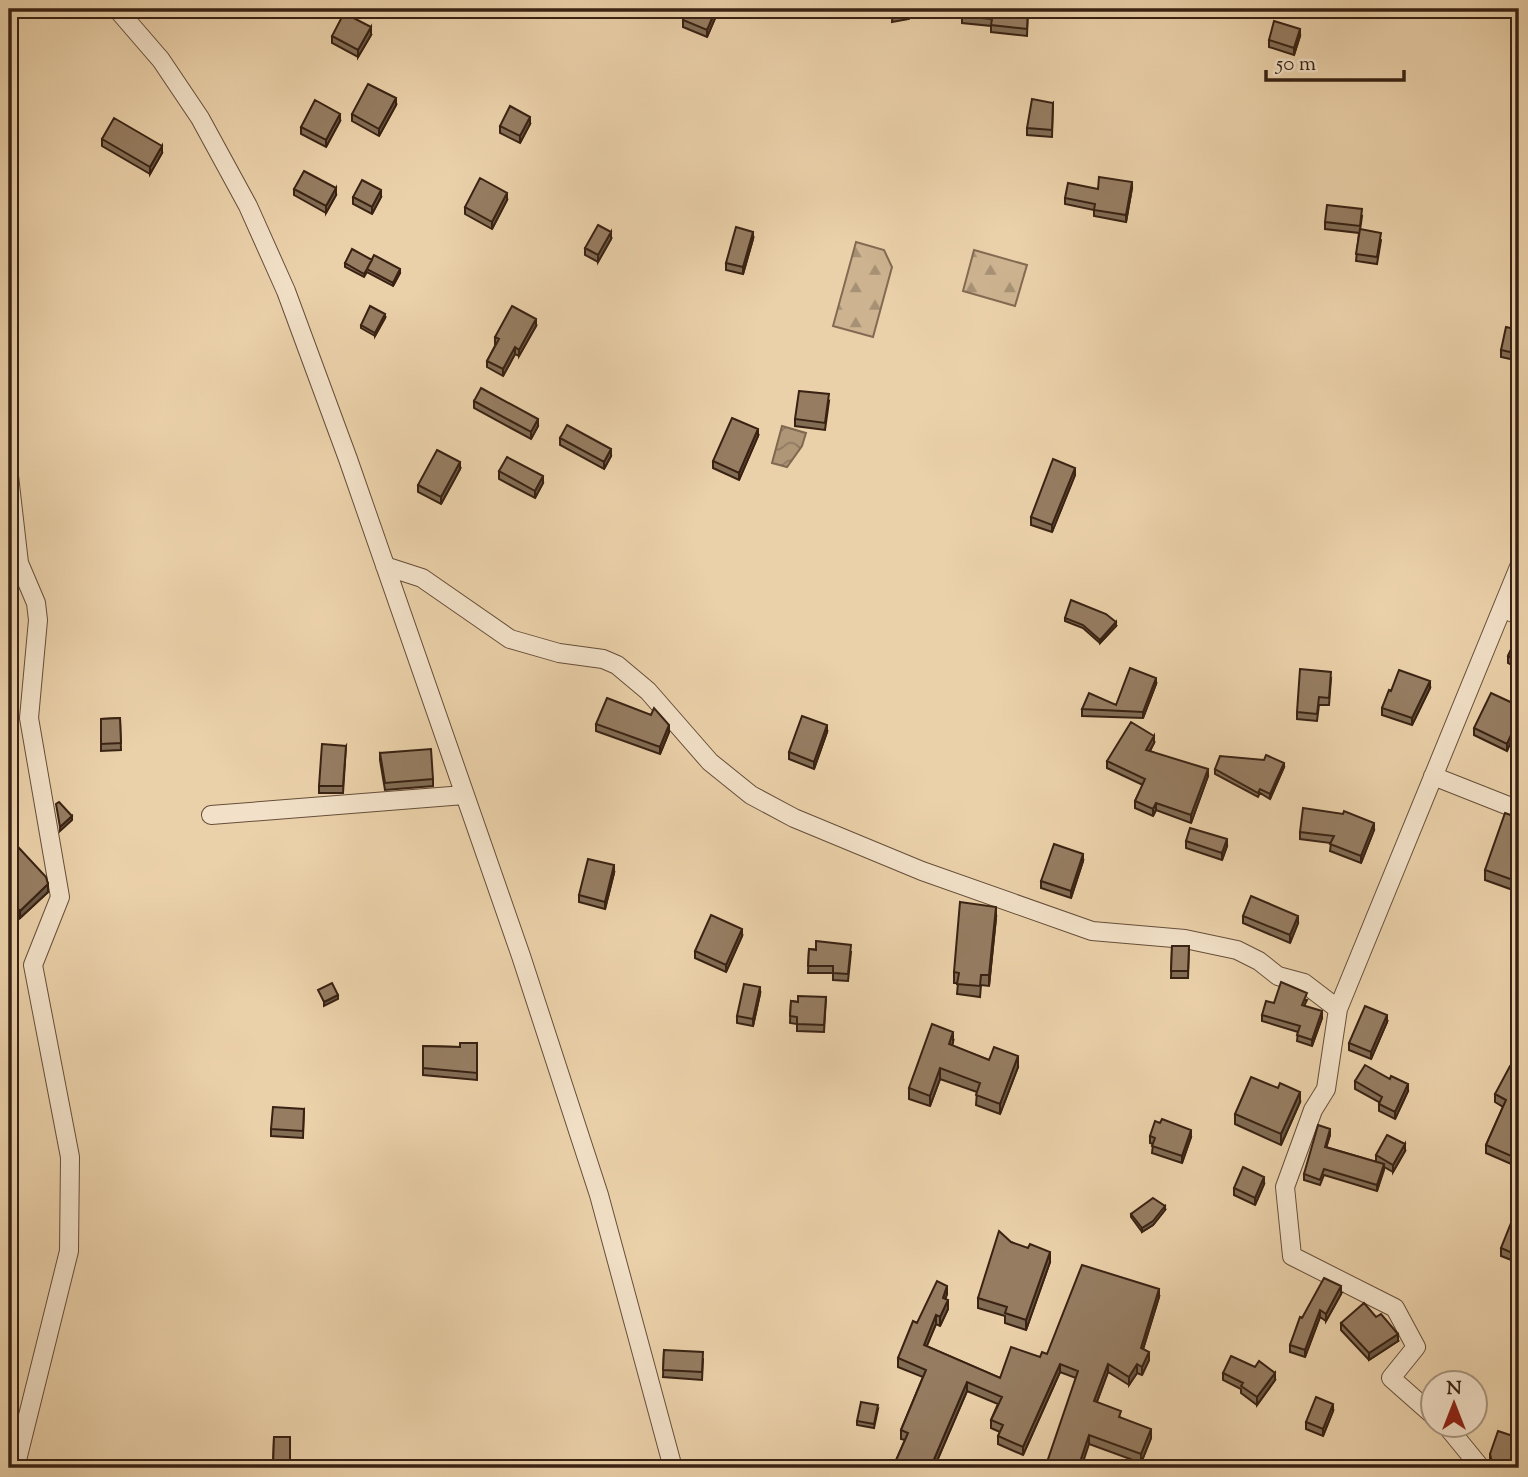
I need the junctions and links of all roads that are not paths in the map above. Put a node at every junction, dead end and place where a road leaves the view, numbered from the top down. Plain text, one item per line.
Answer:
1 (117, 9) edge
2 (9, 476) edge
3 (385, 566) junction
4 (1519, 567) edge
5 (1511, 612) edge
6 (1433, 776) junction
7 (464, 795) junction
8 (1519, 810) edge
9 (211, 815) dead end
10 (1338, 1009) junction
11 (1420, 1404) edge
12 (1456, 1438) edge
13 (15, 1468) edge
14 (673, 1468) edge
15 (1481, 1468) edge

1 - 3 street
2 - 13 street
3 - 7 street
3 - 10 street
4 - 5 street
5 - 6 street
6 - 8 street
6 - 10 street
7 - 9 street
7 - 14 street
10 - 11 street
12 - 15 street

